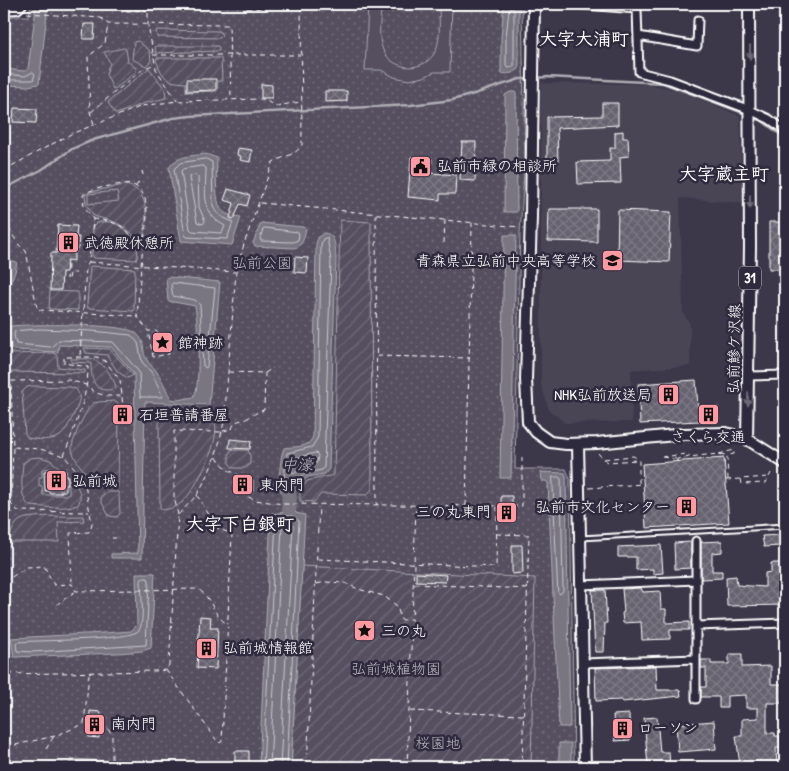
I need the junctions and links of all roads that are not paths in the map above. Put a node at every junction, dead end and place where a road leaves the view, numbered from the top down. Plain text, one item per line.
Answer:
1 (21, 4) edge
2 (534, 4) edge
3 (571, 4) edge
4 (750, 4) edge
5 (4, 9) edge
6 (698, 20) dead end
7 (638, 36) junction
8 (750, 114) junction
9 (785, 130) edge
10 (785, 375) edge
11 (748, 376) junction
12 (747, 439) junction
13 (578, 444) junction
14 (785, 463) edge
15 (785, 526) edge
16 (580, 538) junction
17 (696, 541) dead end
18 (696, 580) junction
19 (581, 585) junction
20 (785, 623) edge
21 (696, 626) junction
22 (696, 659) junction
23 (583, 663) junction
24 (696, 699) dead end
25 (585, 767) edge

1 - 5 street
2 - 13 street
3 - 7 street
4 -> 8 street, 弘前鰺ケ沢線 / 31
6 - 7 street
7 - 8 street
8 - 9 street
8 -> 11 street, 弘前鰺ケ沢線 / 31
10 - 11 street
11 -> 12 street, 弘前鰺ケ沢線 / 31
12 - 13 street
12 - 14 street
13 - 16 street
15 - 16 lane
16 - 19 street
17 - 18 street
18 - 19 street
18 - 21 street
19 - 23 street
20 - 21 street
21 - 22 street
22 - 23 street
22 - 24 street
23 - 25 street

